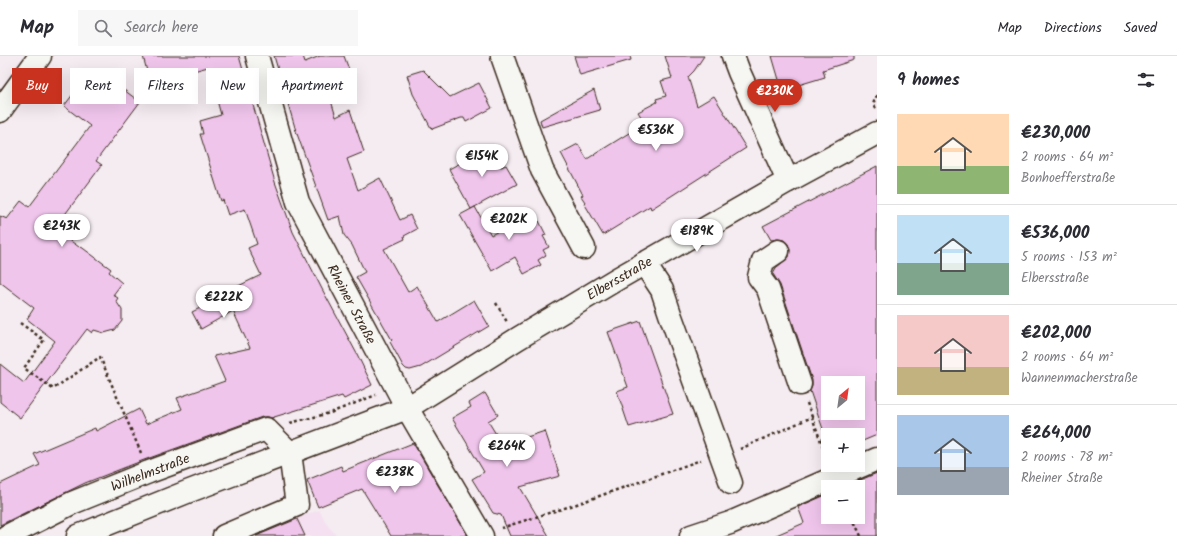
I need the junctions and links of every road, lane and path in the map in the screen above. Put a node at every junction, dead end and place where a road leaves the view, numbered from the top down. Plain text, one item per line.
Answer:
1 (40, 56) edge
2 (257, 56) edge
3 (502, 56) edge
4 (733, 56) edge
5 (877, 95) edge
6 (877, 110) edge
7 (0, 111) edge
8 (877, 133) edge
9 (788, 181) junction
10 (584, 248) dead end
11 (778, 251) dead end
12 (644, 263) junction
13 (20, 323) dead end
14 (800, 384) dead end
15 (407, 408) junction
16 (821, 441) edge
17 (290, 453) junction
18 (720, 454) junction
19 (877, 458) edge
20 (149, 472) junction
21 (731, 483) dead end
22 (855, 524) edge
23 (482, 535) edge
24 (7, 536) edge
25 (78, 536) edge
26 (224, 536) edge
27 (691, 536) edge
28 (861, 536) edge

1 - 7 street
2 - 15 street, Rheiner Straße
3 - 10 street
4 - 9 street
5 - 6 path
8 - 9 street, Elbersstraße
9 - 12 street, Elbersstraße
11 - 14 street
12 - 15 street, Elbersstraße
12 - 18 street
13 - 20 path
15 - 17 street
15 - 23 street, Rheiner Straße
16 - 18 path
17 - 20 street, Wilhelmstraße
17 - 25 street
17 - 26 street
18 - 21 street
18 - 23 path
19 - 27 street
20 - 24 street, Wilhelmstraße
22 - 28 path

